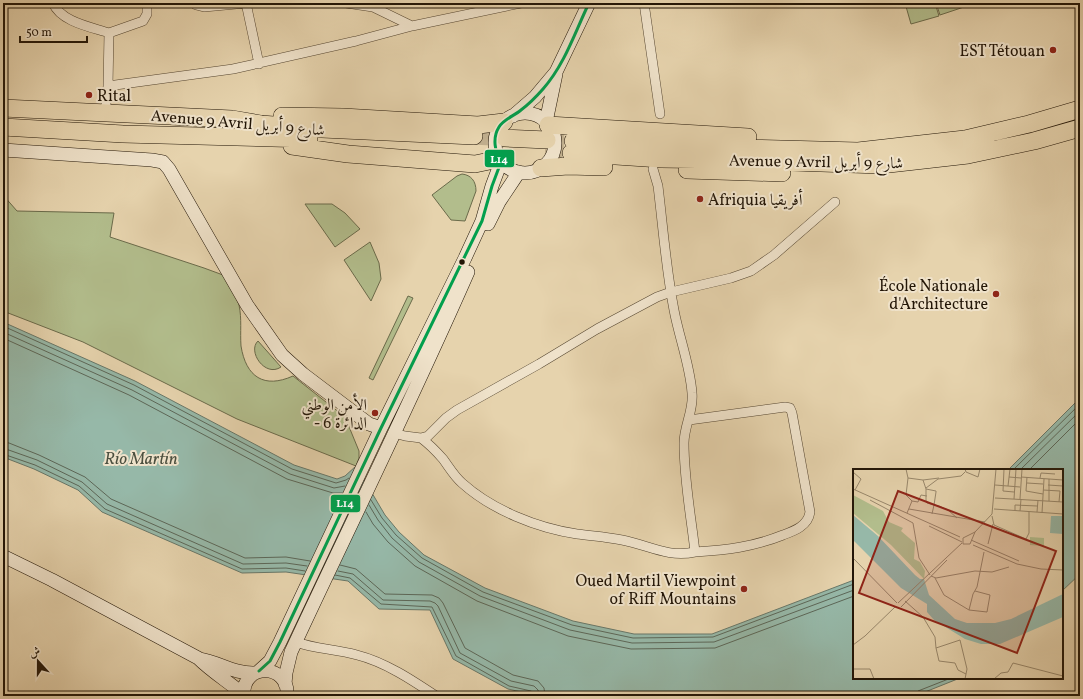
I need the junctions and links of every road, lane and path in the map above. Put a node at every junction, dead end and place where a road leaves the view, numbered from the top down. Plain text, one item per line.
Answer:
1 (53, 3) edge
2 (147, 3) edge
3 (194, 3) edge
4 (246, 3) edge
5 (346, 3) edge
6 (521, 3) edge
7 (589, 3) edge
8 (644, 3) edge
9 (412, 26) junction
10 (109, 33) junction
11 (259, 64) junction
12 (556, 72) junction
13 (108, 86) junction
14 (3, 108) edge
15 (1080, 109) edge
16 (105, 113) junction
17 (660, 114) dead end
18 (232, 119) junction
19 (3, 127) edge
20 (1080, 128) edge
21 (546, 135) junction
22 (242, 137) junction
23 (504, 141) junction
24 (894, 147) junction
25 (3, 150) edge
26 (880, 165) junction
27 (541, 168) junction
28 (653, 169) junction
29 (520, 172) junction
30 (835, 202) dead end
31 (671, 292) junction
32 (689, 420) junction
33 (381, 428) junction
34 (394, 433) junction
35 (421, 438) junction
36 (695, 552) junction
37 (3, 556) edge
38 (296, 642) junction
39 (198, 658) junction
40 (257, 672) junction
41 (286, 690) edge
42 (244, 696) edge
43 (436, 696) edge

1 - 10 street
2 - 10 street
3 - 4 street
4 - 11 street
5 - 9 street
6 - 9 street
7 - 12 street
8 - 17 street
9 - 11 street
10 - 13 street
11 - 13 street
12 - 21 street
12 - 23 street
13 - 16 street
14 - 16 highway, Avenue 9 Avril شارع 9 أبريل
15 - 24 highway, Avenue 9 Avril شارع 9 أبريل
16 - 18 highway, Avenue 9 Avril شارع 9 أبريل
18 - 22 highway, Avenue 9 Avril شارع 9 أبريل
18 - 23 highway
19 - 22 highway, Avenue 9 Avril شارع 9 أبريل
20 - 26 highway, Avenue 9 Avril شارع 9 أبريل
21 - 23 highway
21 - 23 street
21 - 24 highway
21 - 27 street
22 - 23 highway
23 - 29 street
23 - 33 street
24 - 26 highway, Avenue 9 Avril شارع 9 أبريل
25 - 33 street
26 - 28 highway
27 - 28 highway
27 - 29 street
28 - 31 street
29 - 34 street
30 - 31 street
31 - 32 street
31 - 35 street
32 - 36 street
32 - 36 street
33 - 40 street
34 - 35 street
34 - 38 street
35 - 36 street
37 - 39 street
38 - 41 street
38 - 43 street
39 - 40 street
39 - 42 street
40 - 41 street
40 - 42 street

